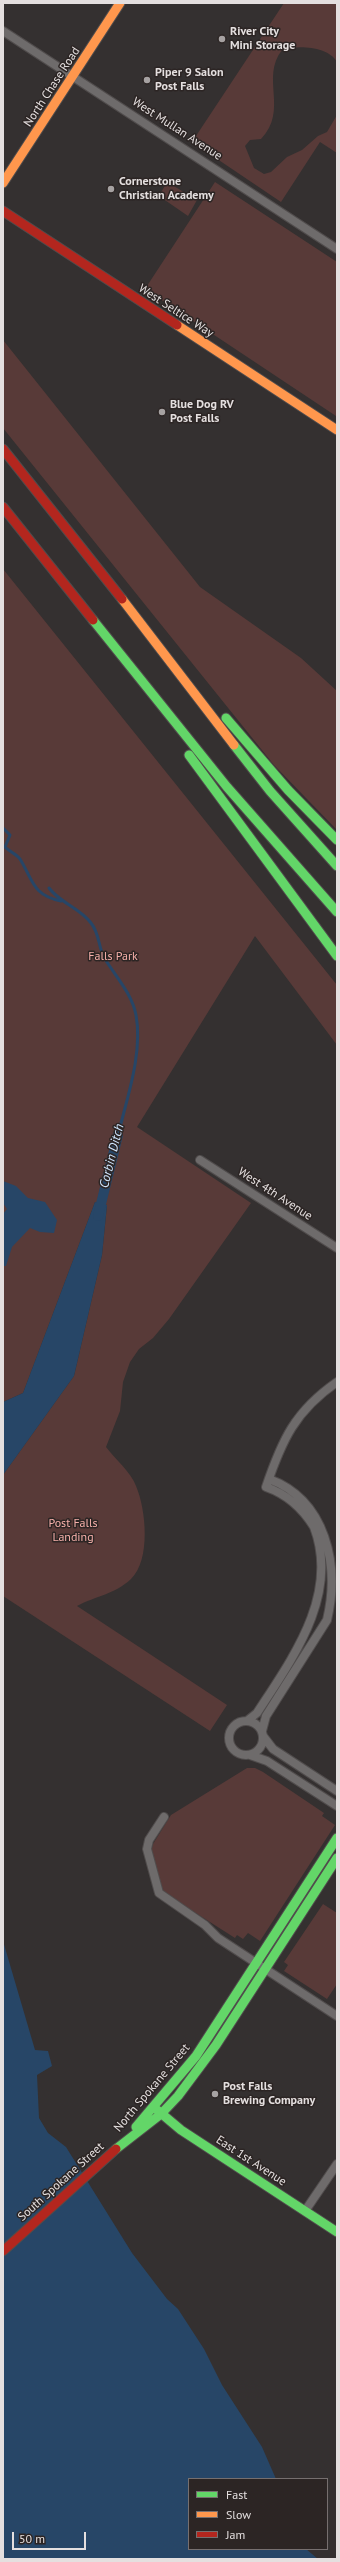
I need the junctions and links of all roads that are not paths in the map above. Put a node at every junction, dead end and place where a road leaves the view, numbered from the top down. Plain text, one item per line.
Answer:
1 (120, 3) edge
2 (3, 31) edge
3 (74, 77) junction
4 (3, 183) edge
5 (3, 211) edge
6 (337, 248) edge
7 (337, 430) edge
8 (3, 449) edge
9 (3, 507) edge
10 (62, 521) junction
11 (120, 651) junction
12 (337, 840) edge
13 (337, 866) edge
14 (337, 912) edge
15 (337, 956) edge
16 (200, 1160) dead end
17 (337, 1248) edge
18 (337, 1382) edge
19 (269, 1479) junction
20 (247, 1721) junction
21 (262, 1733) junction
22 (250, 1755) junction
23 (337, 1791) edge
24 (337, 1806) edge
25 (164, 1817) dead end
26 (337, 1838) edge
27 (337, 1858) edge
28 (256, 1963) junction
29 (265, 1969) junction
30 (337, 2016) edge
31 (154, 2107) junction
32 (161, 2114) junction
33 (118, 2147) junction
34 (337, 2164) edge
35 (305, 2211) junction
36 (337, 2232) edge
37 (3, 2251) edge

1 - 3 main road, North Chase Road
2 - 3 street, West Mullan Avenue
3 - 4 main road, North Chase Road
3 - 6 street, West Mullan Avenue
5 - 7 main road, West Seltice Way
8 - 10 main road
9 - 11 main road
10 - 12 main road
10 - 13 main road
11 - 14 main road
11 - 15 main road
16 - 17 street, West 4th Avenue
18 - 19 street
19 - 20 street
19 - 21 street
20 - 21 street
20 - 22 street
21 - 22 street
21 - 23 street
22 - 24 street
25 - 28 street
26 - 28 main road, North Spokane Street
27 - 29 main road, North Spokane Street
28 - 29 street
28 - 31 main road, North Spokane Street
29 - 30 street
29 - 32 main road, North Spokane Street
31 - 32 main road, East 1st Avenue
31 - 33 main road, North Spokane Street
32 - 33 main road, North Spokane Street
32 - 35 main road, East 1st Avenue
33 - 37 main road, South Spokane Street
34 - 35 street
35 - 36 main road, East 1st Avenue

